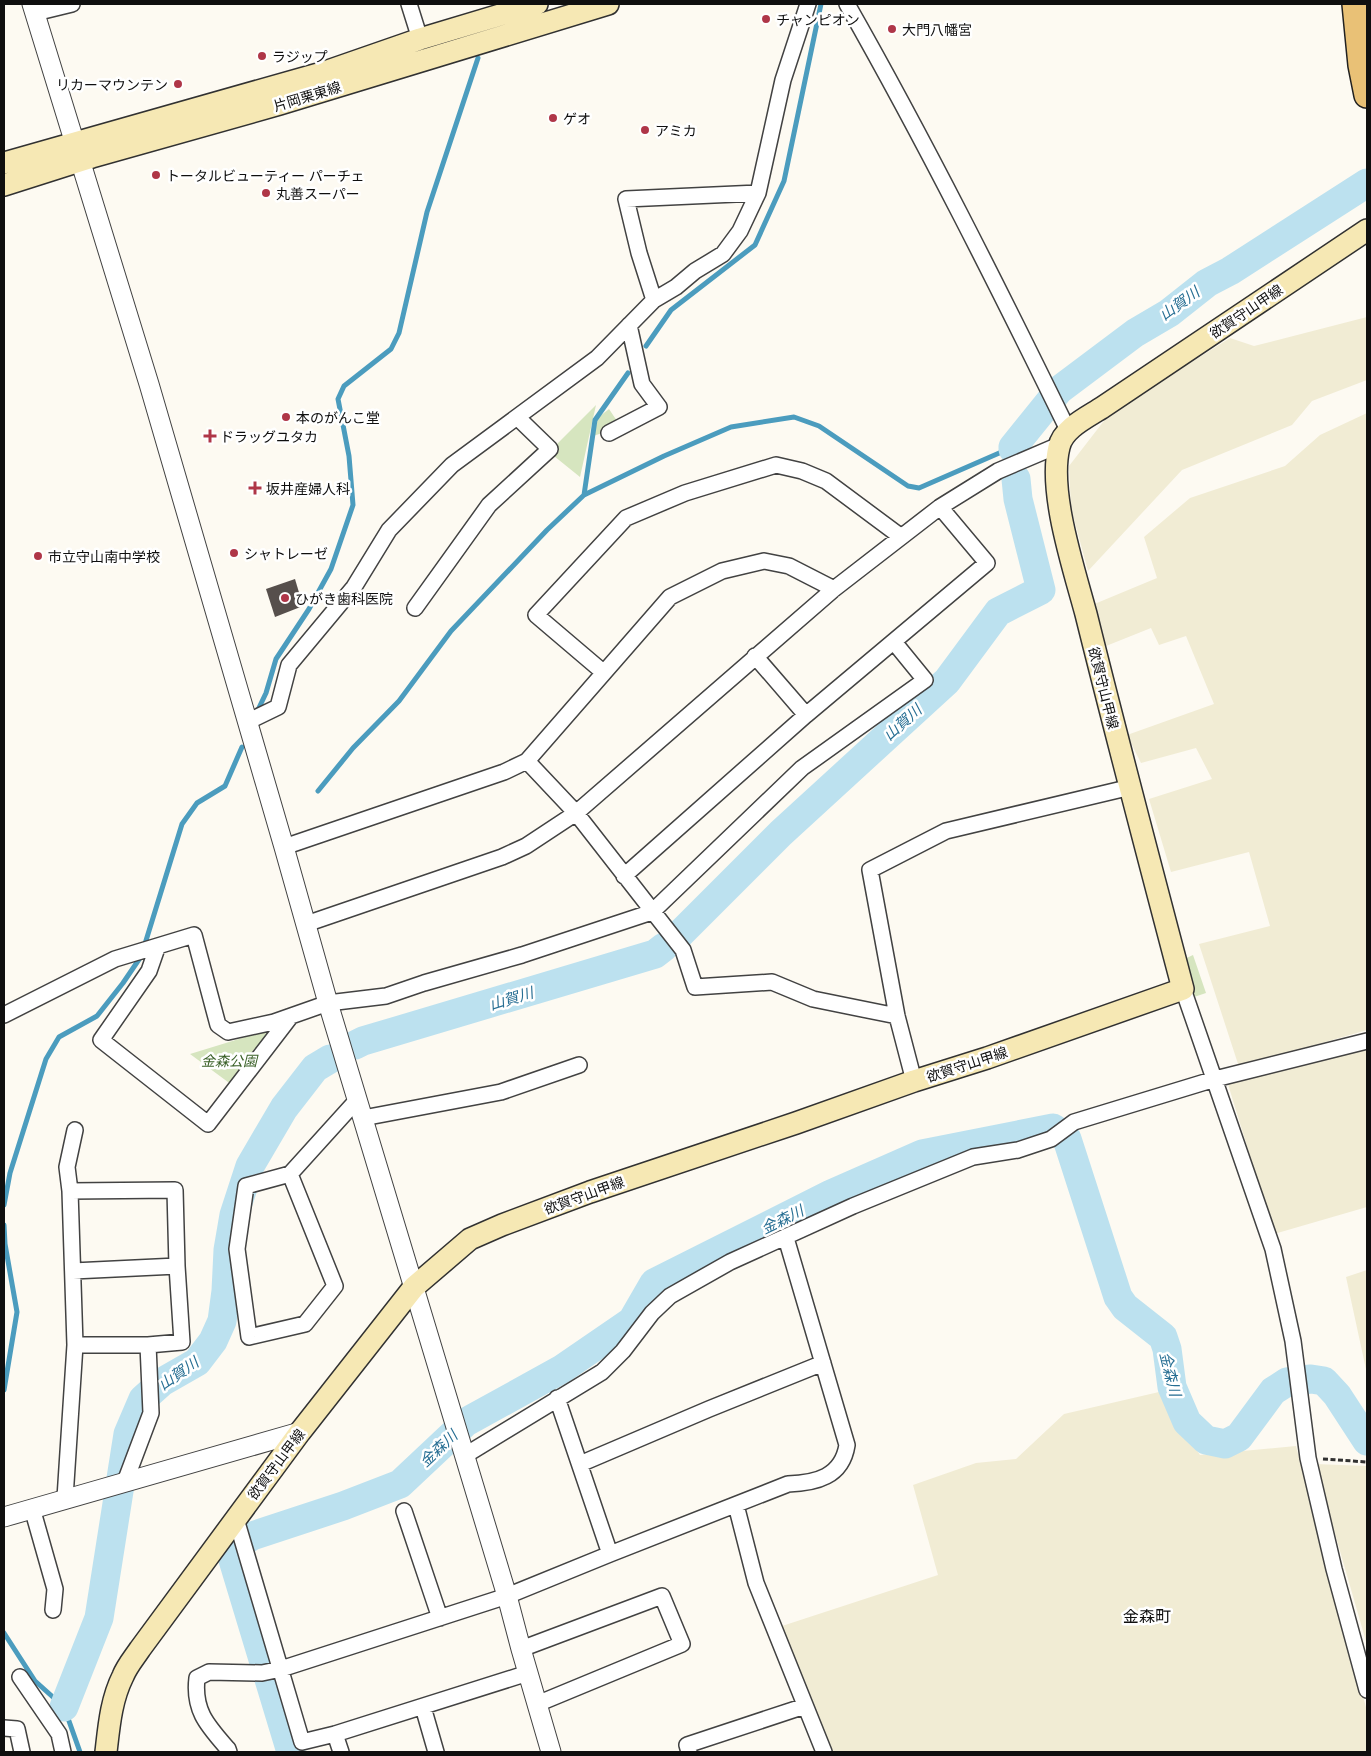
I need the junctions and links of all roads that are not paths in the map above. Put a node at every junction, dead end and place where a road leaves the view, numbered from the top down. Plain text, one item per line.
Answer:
1 (72, 4) edge
2 (409, 4) edge
3 (537, 4) edge
4 (608, 4) edge
5 (808, 4) edge
6 (847, 4) edge
7 (1355, 4) edge
8 (33, 9) edge
9 (420, 39) junction
10 (1367, 95) edge
11 (78, 152) junction
12 (4, 163) edge
13 (4, 185) edge
14 (758, 193) junction
15 (1367, 230) edge
16 (654, 300) junction
17 (629, 325) junction
18 (517, 417) junction
19 (609, 433) dead end
20 (1064, 438) junction
21 (940, 507) junction
22 (900, 536) junction
23 (834, 589) junction
24 (415, 608) dead end
25 (894, 642) junction
26 (755, 656) junction
27 (603, 672) junction
28 (806, 715) junction
29 (247, 722) junction
30 (527, 761) junction
31 (1131, 787) junction
32 (576, 813) junction
33 (284, 846) junction
34 (624, 876) junction
35 (652, 912) junction
36 (306, 924) junction
37 (152, 949) junction
38 (1183, 988) junction
39 (328, 1003) junction
40 (4, 1015) edge
41 (291, 1016) junction
42 (897, 1016) junction
43 (1367, 1041) edge
44 (579, 1065) dead end
45 (1215, 1079) junction
46 (914, 1081) junction
47 (360, 1109) junction
48 (75, 1130) dead end
49 (290, 1174) junction
50 (70, 1192) junction
51 (786, 1238) junction
52 (177, 1266) junction
53 (72, 1271) junction
54 (414, 1286) junction
55 (75, 1345) junction
56 (148, 1345) junction
57 (823, 1363) junction
58 (557, 1398) junction
59 (300, 1432) junction
60 (464, 1456) junction
61 (580, 1464) junction
62 (125, 1482) junction
63 (65, 1498) junction
64 (736, 1505) junction
65 (32, 1508) junction
66 (404, 1511) dead end
67 (4, 1517) edge
68 (236, 1519) junction
69 (610, 1554) junction
70 (507, 1596) junction
71 (53, 1610) dead end
72 (440, 1618) junction
73 (521, 1649) junction
74 (281, 1670) junction
75 (528, 1673) junction
76 (20, 1677) dead end
77 (1367, 1690) edge
78 (536, 1704) junction
79 (805, 1706) junction
80 (423, 1707) junction
81 (4, 1728) edge
82 (335, 1734) junction
83 (22, 1752) edge
84 (63, 1752) edge
85 (106, 1752) edge
86 (229, 1752) edge
87 (341, 1752) edge
88 (436, 1752) edge
89 (551, 1752) edge
90 (689, 1752) edge
91 (824, 1752) edge

1 - 8 street
2 - 9 street
3 - 9 main road, 片岡栗東線
4 - 11 main road, 片岡栗東線
5 - 14 street
6 - 20 street
7 - 10 main road
8 - 11 street
9 - 11 main road, 片岡栗東線
11 - 12 main road, 片岡栗東線
11 - 13 main road, 片岡栗東線
11 - 29 street
14 - 16 street
14 - 16 street
15 - 20 main road, 欲賀守山甲線
16 - 17 street
17 - 18 street
17 - 19 street
18 - 24 street
18 - 29 street
20 - 21 street
20 - 31 main road, 欲賀守山甲線
21 - 22 street
21 - 25 street
22 - 23 street
22 - 27 street
23 - 26 street
23 - 27 street
25 - 28 street
25 - 35 street
26 - 28 street
26 - 32 street
27 - 30 street
28 - 34 street
29 - 33 street
30 - 32 street
30 - 33 street
31 - 38 main road, 欲賀守山甲線
31 - 42 street
32 - 34 street
32 - 36 street
33 - 36 street
34 - 35 street
35 - 39 street
35 - 42 street
36 - 39 street
37 - 40 street
37 - 41 street
37 - 41 street
38 - 45 street
38 - 46 main road, 欲賀守山甲線
39 - 41 street
39 - 47 street
42 - 46 street
43 - 45 street
44 - 47 street
45 - 51 street
45 - 77 street
46 - 54 main road, 欲賀守山甲線
47 - 49 street
47 - 54 street
48 - 50 street
49 - 49 street
50 - 52 street
50 - 53 street
51 - 57 street
51 - 58 street
52 - 53 street
52 - 56 street
53 - 55 street
54 - 59 main road, 欲賀守山甲線
54 - 60 street
55 - 56 street
55 - 63 street
56 - 62 street
57 - 61 street
57 - 64 street
58 - 60 street
58 - 61 street
59 - 62 street
59 - 68 main road, 欲賀守山甲線
60 - 70 street
61 - 69 street
62 - 63 street
63 - 65 street
64 - 69 street
64 - 79 street
65 - 67 street
65 - 71 street
66 - 72 street
68 - 74 street
68 - 85 main road, 欲賀守山甲線
69 - 70 street
70 - 72 street
70 - 73 street
72 - 74 street
73 - 75 street
73 - 78 street
74 - 82 street
74 - 86 street
75 - 78 street
75 - 80 street
76 - 84 street
78 - 89 street
79 - 90 street
79 - 91 street
80 - 82 street
80 - 88 street
81 - 83 street
82 - 87 street

